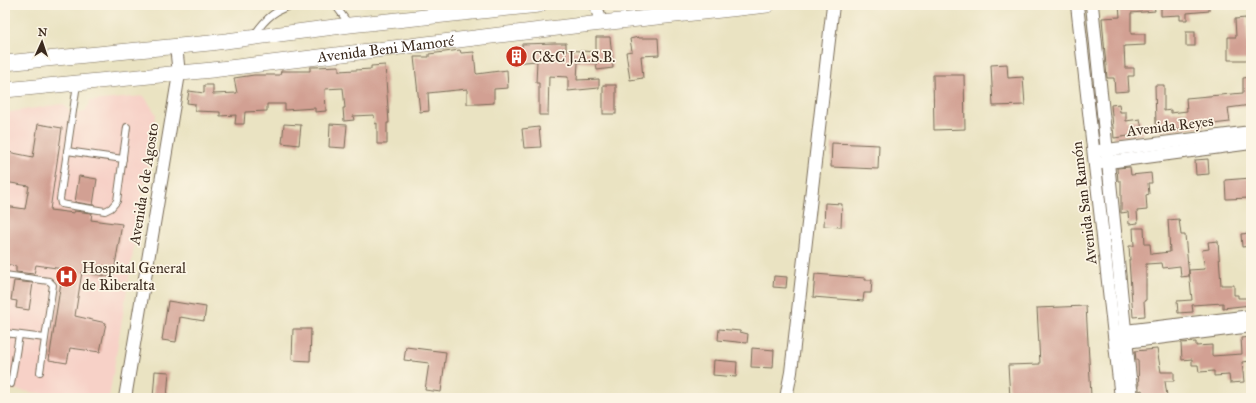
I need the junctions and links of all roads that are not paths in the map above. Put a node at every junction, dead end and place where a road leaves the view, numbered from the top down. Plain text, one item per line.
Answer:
1 (297, 5) edge
2 (335, 5) edge
3 (538, 5) edge
4 (596, 5) edge
5 (767, 5) edge
6 (833, 5) edge
7 (1077, 5) edge
8 (1092, 5) edge
9 (601, 23) junction
10 (350, 25) junction
11 (252, 38) junction
12 (176, 46) junction
13 (5, 63) edge
14 (179, 74) junction
15 (77, 83) junction
16 (5, 90) edge
17 (127, 128) dead end
18 (1251, 132) edge
19 (1251, 143) edge
20 (67, 151) junction
21 (1094, 152) junction
22 (1108, 156) junction
23 (122, 159) junction
24 (1094, 164) junction
25 (5, 275) edge
26 (1251, 316) edge
27 (1251, 326) edge
28 (5, 333) edge
29 (19, 335) junction
30 (1122, 337) junction
31 (45, 338) junction
32 (40, 372) dead end
33 (11, 384) dead end
34 (125, 398) edge
35 (786, 398) edge
36 (1121, 398) edge
37 (1132, 398) edge

1 - 11 lane
2 - 10 lane
3 - 10 street, Avenida Beni Mamoré
4 - 9 street
5 - 9 street, Avenida Beni Mamoré
6 - 35 street
7 - 21 street, Avenida San Ramón
8 - 22 street, Avenida San Ramón
9 - 14 street, Avenida Beni Mamoré
10 - 11 street, Avenida Beni Mamoré
11 - 12 street, Avenida Beni Mamoré
12 - 13 street, Avenida Beni Mamoré
12 - 14 street, Avenida 6 de Agosto
14 - 15 street, Avenida Beni Mamoré
14 - 34 street, Avenida 6 de Agosto
15 - 16 street, Avenida Beni Mamoré
15 - 20 lane
17 - 23 lane
18 - 22 street, Avenida Reyes
19 - 22 street, Avenida Reyes
20 - 23 lane
20 - 23 lane
21 - 22 street, Avenida Reyes
21 - 24 street, Avenida San Ramón
22 - 24 street, Avenida Reyes
22 - 30 street, Avenida San Ramón
24 - 30 street, Avenida San Ramón
25 - 31 lane
26 - 30 street
27 - 30 street
28 - 29 lane
29 - 31 lane
29 - 33 lane
30 - 36 street, Avenida San Ramón
30 - 37 street, Avenida San Ramón
31 - 32 lane

